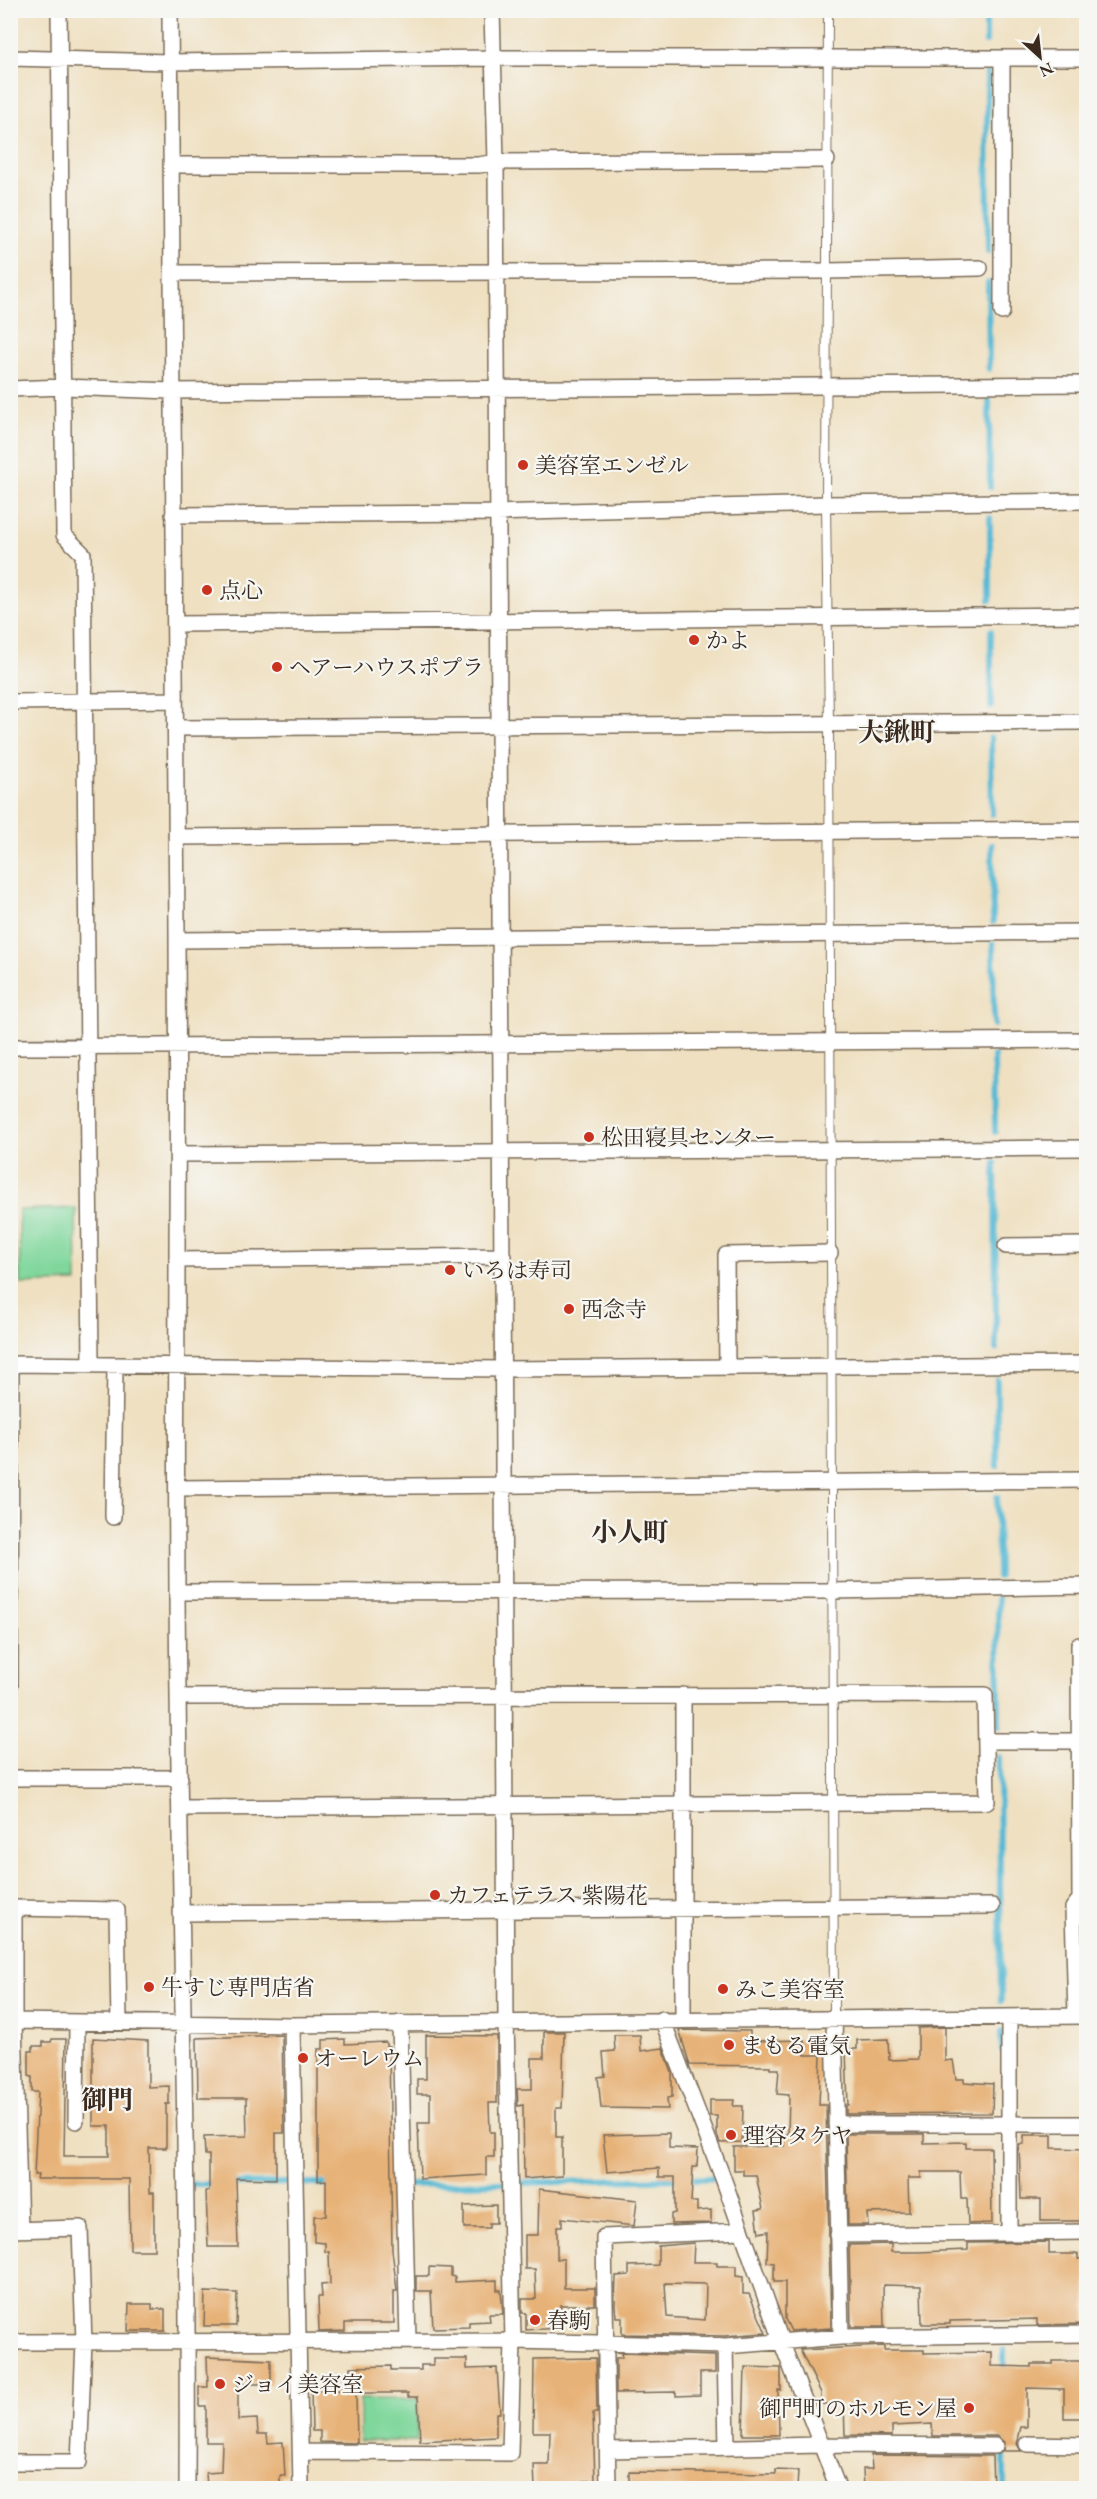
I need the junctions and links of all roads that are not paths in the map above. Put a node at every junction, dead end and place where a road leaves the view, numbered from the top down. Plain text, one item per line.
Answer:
1 (59, 10) edge
2 (170, 10) edge
3 (492, 10) edge
4 (828, 10) edge
5 (828, 57) junction
6 (10, 58) edge
7 (493, 58) junction
8 (1002, 58) junction
9 (1086, 58) edge
10 (60, 60) junction
11 (170, 62) junction
12 (827, 160) junction
13 (496, 162) junction
14 (171, 165) junction
15 (980, 267) joint
16 (1002, 267) junction
17 (827, 271) junction
18 (496, 272) junction
19 (173, 273) junction
20 (1002, 312) dead end
21 (1086, 384) edge
22 (826, 386) junction
23 (64, 387) junction
24 (496, 387) junction
25 (10, 388) edge
26 (171, 391) junction
27 (1086, 501) edge
28 (825, 504) junction
29 (496, 513) junction
30 (173, 515) junction
31 (1086, 615) edge
32 (828, 616) junction
33 (498, 620) junction
34 (176, 624) junction
35 (175, 700) junction
36 (10, 702) edge
37 (84, 702) junction
38 (1086, 722) edge
39 (497, 724) junction
40 (829, 724) junction
41 (175, 728) junction
42 (1086, 829) edge
43 (829, 831) junction
44 (498, 833) junction
45 (176, 837) junction
46 (1086, 932) edge
47 (828, 935) junction
48 (499, 938) junction
49 (177, 940) junction
50 (1086, 1040) edge
51 (830, 1041) junction
52 (501, 1044) junction
53 (88, 1045) junction
54 (10, 1047) edge
55 (176, 1047) junction
56 (830, 1148) junction
57 (1086, 1148) edge
58 (501, 1151) junction
59 (177, 1154) junction
60 (1086, 1245) edge
61 (1006, 1246) dead end
62 (830, 1253) junction
63 (502, 1256) junction
64 (177, 1260) junction
65 (91, 1363) junction
66 (11, 1364) edge
67 (1086, 1364) edge
68 (831, 1365) junction
69 (115, 1366) junction
70 (727, 1366) junction
71 (178, 1367) junction
72 (504, 1369) junction
73 (1086, 1480) edge
74 (831, 1484) junction
75 (504, 1487) junction
76 (177, 1488) junction
77 (113, 1517) dead end
78 (1086, 1586) edge
79 (832, 1591) junction
80 (177, 1592) junction
81 (504, 1592) junction
82 (1079, 1645) dead end
83 (10, 1685) edge
84 (834, 1694) junction
85 (683, 1695) junction
86 (505, 1696) junction
87 (179, 1697) junction
88 (987, 1741) junction
89 (1082, 1741) edge
90 (10, 1778) edge
91 (180, 1778) junction
92 (834, 1803) junction
93 (684, 1804) junction
94 (506, 1805) junction
95 (180, 1808) junction
96 (834, 1906) junction
97 (992, 1906) dead end
98 (684, 1909) junction
99 (506, 1912) junction
100 (181, 1913) junction
101 (1081, 2016) edge
102 (834, 2017) junction
103 (1008, 2017) junction
104 (663, 2019) junction
105 (683, 2019) junction
106 (506, 2020) junction
107 (12, 2021) edge
108 (119, 2022) junction
109 (77, 2023) junction
110 (182, 2023) junction
111 (400, 2023) junction
112 (292, 2025) junction
113 (76, 2121) dead end
114 (1009, 2123) junction
115 (836, 2124) junction
116 (1086, 2124) edge
117 (15, 2230) edge
118 (742, 2231) junction
119 (1086, 2232) edge
120 (1010, 2234) junction
121 (838, 2235) junction
122 (1086, 2334) edge
123 (841, 2337) junction
124 (188, 2341) junction
125 (297, 2341) junction
126 (408, 2341) junction
127 (513, 2341) junction
128 (781, 2341) junction
129 (10, 2342) edge
130 (84, 2342) junction
131 (604, 2345) junction
132 (725, 2346) junction
133 (1027, 2444) dead end
134 (821, 2445) junction
135 (1086, 2445) edge
136 (995, 2446) dead end
137 (727, 2447) junction
138 (608, 2451) junction
139 (301, 2452) junction
140 (10, 2462) edge
141 (187, 2488) edge
142 (300, 2488) edge
143 (608, 2488) edge
144 (838, 2488) edge

1 - 10 street
2 - 11 street
3 - 7 street
4 - 5 lane
5 - 7 street
5 - 8 street
5 - 12 lane
6 - 10 street
7 - 11 street
7 - 13 street
8 - 9 street
8 - 16 street
10 - 11 street
10 - 23 street
11 - 14 street
12 - 13 street
12 - 17 lane
13 - 14 street
13 - 18 street
14 - 19 street
15 - 16 lane
15 - 17 street
16 - 20 street
17 - 18 street
17 - 22 lane
18 - 19 street
18 - 24 street
19 - 26 street
21 - 22 street
22 - 24 street
22 - 28 lane
23 - 25 street
23 - 26 street
23 - 37 street
24 - 26 street
24 - 29 street
26 - 30 street
27 - 28 street
28 - 29 street
28 - 32 lane
29 - 30 street
29 - 33 street
30 - 34 street
31 - 32 street
32 - 33 street
32 - 40 lane
33 - 34 street
33 - 39 street
34 - 35 street
35 - 37 street
35 - 41 street
36 - 37 street
37 - 53 street
38 - 40 street
39 - 40 street
39 - 41 street
39 - 44 street
40 - 43 lane
41 - 45 street
42 - 43 street
43 - 44 street
43 - 47 lane
44 - 45 street
44 - 48 street
45 - 49 street
46 - 47 street
47 - 48 street
47 - 51 lane
48 - 49 street
48 - 52 street
49 - 55 street
50 - 51 street
51 - 52 street
51 - 56 lane
52 - 55 street
52 - 58 street
53 - 54 street
53 - 55 street
53 - 65 street
55 - 59 street
56 - 57 street
56 - 58 street
56 - 62 lane
58 - 59 street
58 - 63 street
59 - 64 street
60 - 61 street
62 - 68 lane
62 - 70 street
63 - 64 street
63 - 72 street
64 - 71 street
65 - 66 street
65 - 69 street
66 - 83 street
67 - 68 street
68 - 70 street
68 - 74 lane
69 - 71 street
69 - 77 street
70 - 72 street
71 - 72 street
71 - 76 street
72 - 75 street
73 - 74 street
74 - 75 street
74 - 79 lane
75 - 76 street
75 - 81 street
76 - 80 street
78 - 79 street
79 - 81 street
79 - 84 lane
80 - 81 street
80 - 87 street
81 - 86 street
82 - 89 street
84 - 85 street
84 - 88 street
84 - 92 lane
85 - 86 street
85 - 93 street
86 - 87 street
86 - 94 street
87 - 91 street
88 - 89 street
88 - 92 street
89 - 101 street
90 - 91 street
91 - 95 street
92 - 93 street
92 - 96 lane
93 - 94 street
93 - 98 street
94 - 95 street
94 - 99 street
95 - 100 street
96 - 97 street
96 - 98 street
96 - 102 lane
98 - 99 street
98 - 105 street
99 - 100 street
99 - 106 street
100 - 110 street
101 - 103 street
102 - 103 street
102 - 105 street
102 - 115 street
103 - 114 street
104 - 105 street
104 - 106 street
104 - 118 street
106 - 111 street
106 - 127 street
107 - 108 street
107 - 109 street
107 - 117 street
108 - 109 street
108 - 110 street
109 - 113 street
110 - 112 street
110 - 124 street
111 - 112 street
111 - 126 street
112 - 125 street
114 - 115 street
114 - 116 street
114 - 120 street
115 - 121 street
117 - 130 street
118 - 128 street
118 - 131 street
119 - 120 street
120 - 121 street
121 - 123 street
122 - 123 street
123 - 128 street
124 - 125 street
124 - 130 street
124 - 141 street
125 - 126 street
125 - 139 street
126 - 127 street
127 - 131 street
127 - 139 street
128 - 132 street
128 - 134 street
129 - 130 street
130 - 140 street
131 - 132 street
131 - 138 street
132 - 137 street
133 - 135 street
134 - 136 street
134 - 137 street
134 - 144 street
137 - 138 street
138 - 143 street
139 - 142 street

